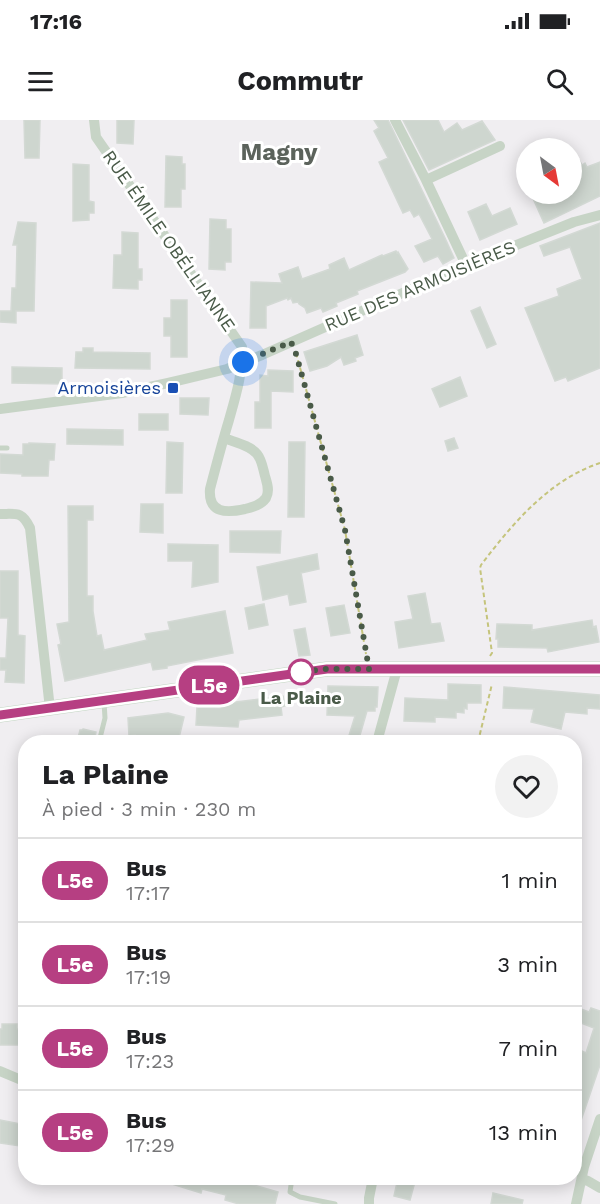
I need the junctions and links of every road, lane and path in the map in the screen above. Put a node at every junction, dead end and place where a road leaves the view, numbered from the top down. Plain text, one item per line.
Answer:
1 (94, 120) edge
2 (395, 120) edge
3 (500, 146) dead end
4 (426, 180) junction
5 (600, 215) edge
6 (466, 265) junction
7 (291, 342) junction
8 (243, 362) junction
9 (0, 410) edge
10 (224, 438) junction
11 (600, 462) edge
12 (0, 514) edge
13 (369, 669) junction
14 (397, 669) junction
15 (489, 669) junction
16 (600, 669) edge
17 (103, 701) junction
18 (50, 709) junction
19 (0, 715) edge
20 (101, 735) edge
21 (379, 735) edge
22 (480, 735) edge
23 (0, 1071) edge
24 (18, 1079) edge
25 (600, 1119) edge
26 (582, 1179) joint
27 (291, 1185) edge
28 (372, 1185) edge
29 (581, 1185) edge
30 (600, 1188) edge
31 (335, 1204) edge
32 (369, 1204) edge
33 (576, 1204) edge

1 - 8 street, RUE ÉMILE OBÉLLIANNE
2 - 4 street
3 - 4 street
4 - 6 street
5 - 6 street, RUE DES ARMOISIÈRES
6 - 7 street, RUE DES ARMOISIÈRES
7 - 8 street, RUE DES ARMOISIÈRES
7 - 13 path
8 - 9 street, RUE DES ARMOISIÈRES
8 - 10 street
10 - 10 street
11 - 15 path
12 - 18 street
13 - 14 main road
13 - 17 main road
14 - 15 main road
14 - 21 street
15 - 16 main road
15 - 22 path
17 - 18 main road
17 - 20 lane
18 - 19 main road
23 - 24 street
25 - 26 street
26 - 30 street
27 - 31 lane
28 - 32 street
29 - 33 street

